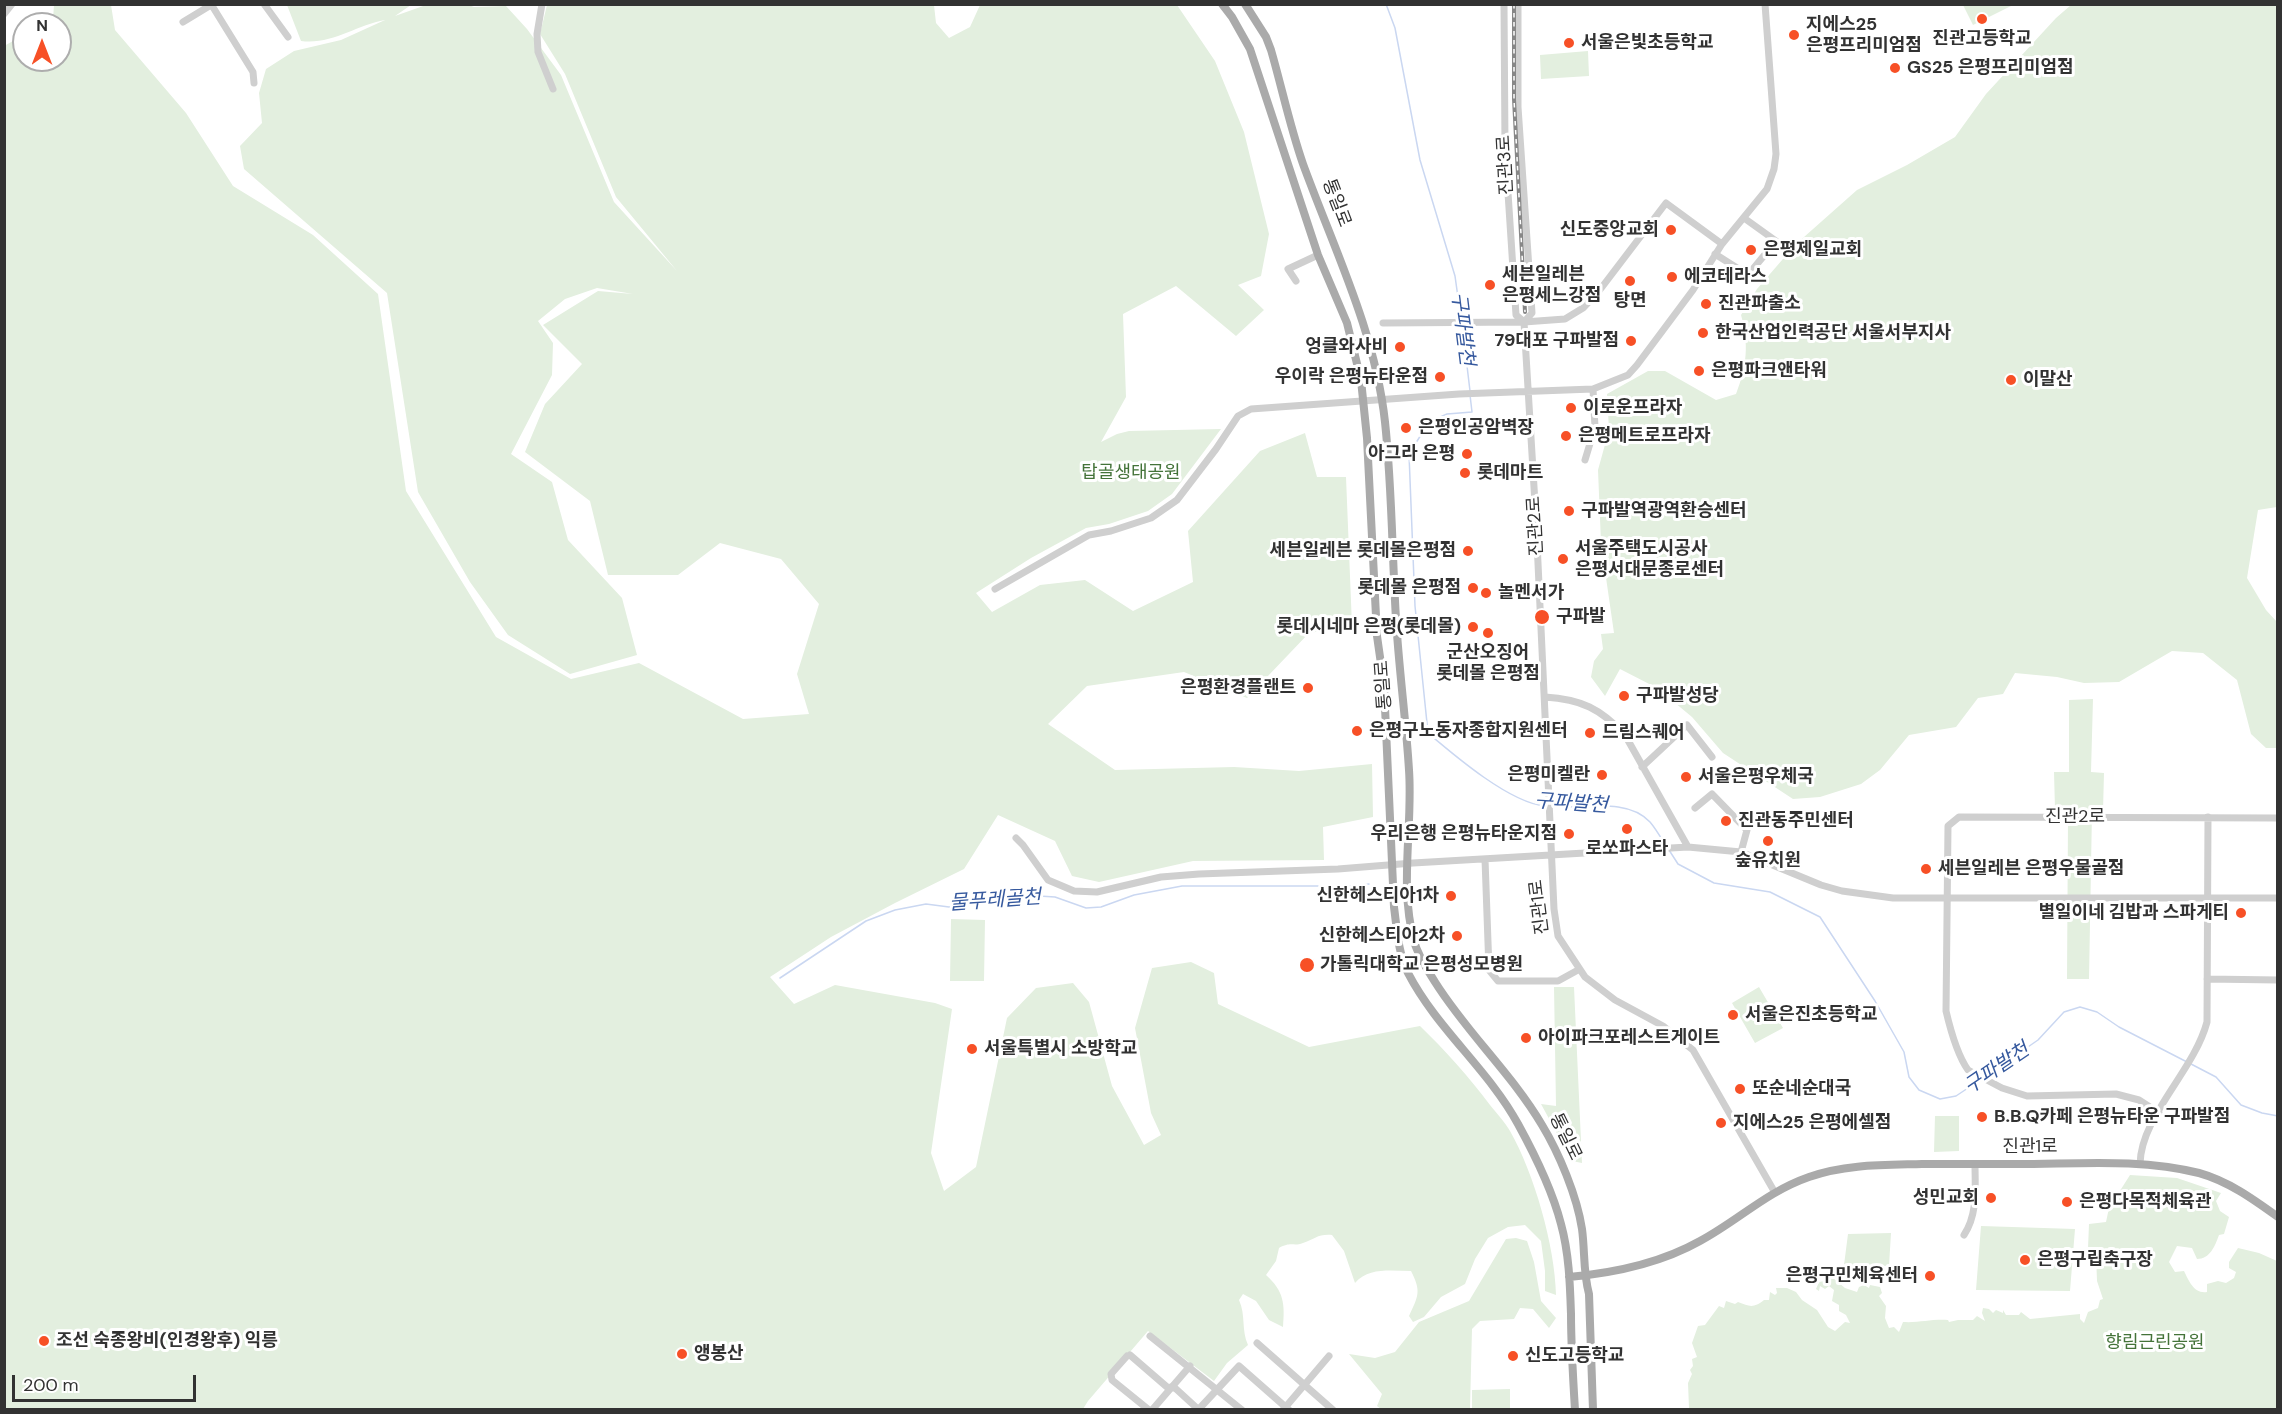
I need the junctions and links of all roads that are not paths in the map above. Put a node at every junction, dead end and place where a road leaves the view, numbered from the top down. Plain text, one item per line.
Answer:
1 (12, 4) edge
2 (264, 4) edge
3 (542, 4) edge
4 (1222, 4) edge
5 (1245, 4) edge
6 (1504, 4) edge
7 (1518, 4) edge
8 (1765, 4) edge
9 (211, 5) edge
10 (4, 14) edge
11 (183, 22) dead end
12 (288, 37) dead end
13 (254, 83) dead end
14 (553, 89) dead end
15 (1744, 218) junction
16 (1722, 244) junction
17 (1715, 254) junction
18 (1318, 255) junction
19 (1296, 281) dead end
20 (1524, 322) junction
21 (1383, 323) dead end
22 (1593, 389) junction
23 (1528, 391) junction
24 (1382, 398) junction
25 (1362, 400) junction
26 (1585, 460) dead end
27 (995, 589) dead end
28 (1545, 697) junction
29 (1712, 757) dead end
30 (1642, 767) junction
31 (1695, 808) dead end
32 (2208, 817) junction
33 (2277, 818) edge
34 (1016, 838) dead end
35 (1688, 847) junction
36 (1741, 852) junction
37 (1551, 855) junction
38 (1485, 859) junction
39 (1407, 863) junction
40 (1394, 865) junction
41 (1947, 897) junction
42 (2208, 897) junction
43 (2277, 898) edge
44 (1578, 970) junction
45 (2207, 980) junction
46 (2277, 980) edge
47 (2158, 1113) junction
48 (1975, 1164) junction
49 (2140, 1164) junction
50 (1774, 1191) junction
51 (2277, 1217) edge
52 (1964, 1235) dead end
53 (1584, 1276) junction
54 (1569, 1277) junction
55 (1150, 1336) dead end
56 (1257, 1343) dead end
57 (1329, 1356) dead end
58 (1190, 1366) junction
59 (1305, 1384) junction
60 (1171, 1388) junction
61 (1217, 1388) junction
62 (1199, 1409) edge
63 (1286, 1409) edge
64 (1151, 1410) edge
65 (1242, 1410) edge
66 (1333, 1410) edge
67 (1575, 1410) edge
68 (1593, 1410) edge

1 - 10 street
2 - 12 street
3 - 14 street
4 - 18 main road, 통일로
5 - 24 main road, 통일로
6 - 20 street, 진관3로
7 - 20 street, 진관3로
8 - 15 street
9 - 11 street
9 - 13 street
15 - 16 street
15 - 17 street
16 - 17 street
16 - 20 street
17 - 22 street
18 - 19 street
18 - 25 main road, 통일로
20 - 21 street
20 - 23 street, 진관3로
22 - 23 street
22 - 26 street
23 - 24 street
23 - 28 street, 진관2로
24 - 25 street
24 - 39 main road, 통일로
25 - 27 street
25 - 40 main road, 통일로
28 - 30 street
28 - 37 street, 진관2로
29 - 30 street
30 - 35 street
31 - 36 street
32 - 33 street, 진관2로
32 - 41 street, 진관2로
32 - 42 street
34 - 40 street
35 - 36 street
35 - 37 street
36 - 41 street
37 - 38 street
37 - 44 street, 진관1로
38 - 39 street
38 - 44 street
39 - 40 street
39 - 53 main road, 통일로
40 - 54 main road, 통일로
41 - 42 street
41 - 47 street, 진관2로
42 - 43 street
42 - 45 street
44 - 50 street, 진관1로
45 - 46 street
45 - 47 street
47 - 49 street
48 - 49 main road, 진관1로
48 - 50 main road, 진관1로
48 - 52 street
49 - 51 main road, 진관1로
50 - 53 main road, 진관1로
53 - 54 main road, 진관1로
53 - 68 main road, 통일로
54 - 67 main road, 통일로
55 - 58 street
56 - 59 street
57 - 59 street
58 - 60 street
58 - 61 street
59 - 63 street
59 - 66 street
60 - 62 street
60 - 64 street
60 - 64 street
61 - 62 street
61 - 63 street
61 - 65 street

